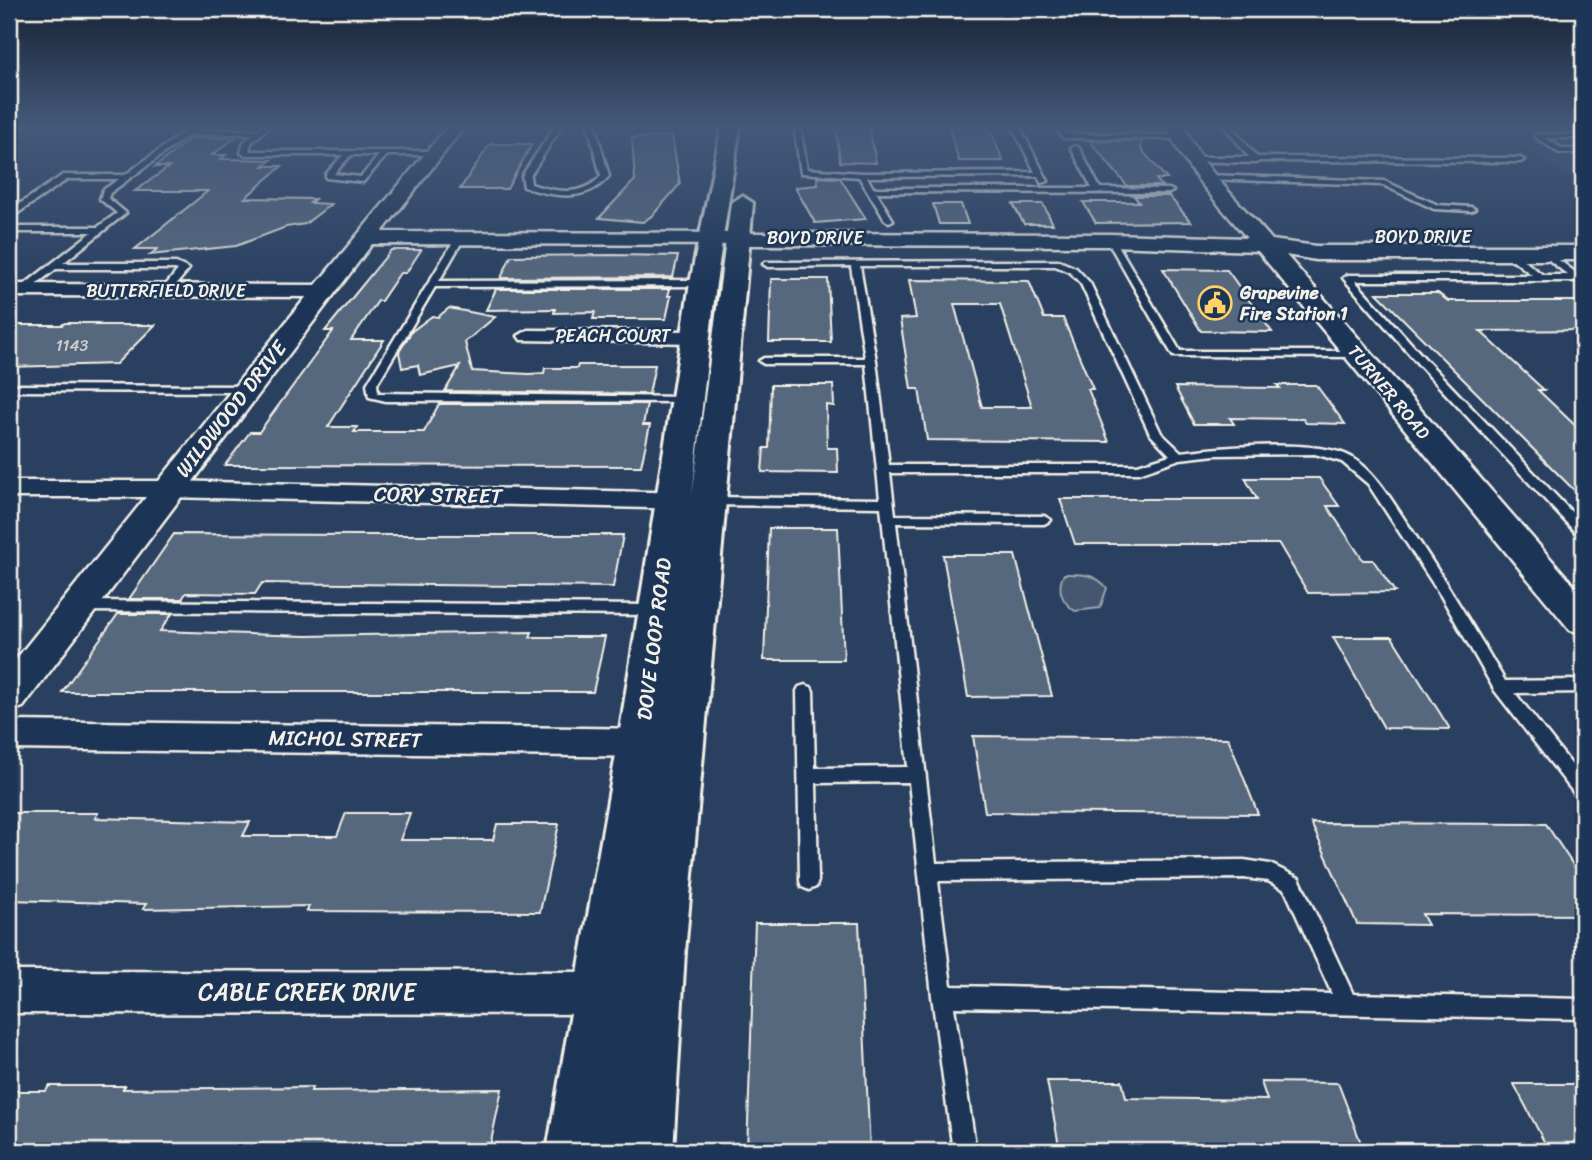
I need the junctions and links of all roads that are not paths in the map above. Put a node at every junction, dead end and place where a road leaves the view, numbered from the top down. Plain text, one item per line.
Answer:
1 (61, 180) edge
2 (124, 180) edge
3 (413, 180) edge
4 (526, 180) edge
5 (602, 180) edge
6 (735, 180) edge
7 (865, 180) edge
8 (1044, 180) edge
9 (1091, 180) edge
10 (1213, 180) edge
11 (1367, 180) edge
12 (744, 185) dead end
13 (871, 190) junction
14 (1049, 191) junction
15 (1097, 191) junction
16 (1169, 191) dead end
17 (1471, 209) dead end
18 (9, 215) edge
19 (890, 220) dead end
20 (9, 229) edge
21 (102, 230) junction
22 (1583, 237) edge
23 (365, 238) junction
24 (460, 238) junction
25 (725, 238) junction
26 (1111, 240) junction
27 (1264, 245) junction
28 (1507, 245) junction
29 (1544, 253) junction
30 (1583, 253) edge
31 (768, 264) dead end
32 (855, 265) junction
33 (55, 266) junction
34 (1540, 277) junction
35 (1580, 277) edge
36 (703, 283) junction
37 (434, 284) junction
38 (16, 290) edge
39 (166, 291) junction
40 (323, 291) junction
41 (528, 336) dead end
42 (697, 337) junction
43 (1357, 354) junction
44 (764, 361) dead end
45 (871, 361) junction
46 (9, 387) edge
47 (247, 389) junction
48 (687, 401) junction
49 (1178, 456) junction
50 (883, 469) junction
51 (9, 489) edge
52 (168, 489) junction
53 (690, 501) junction
54 (889, 511) junction
55 (1044, 520) dead end
56 (1583, 532) edge
57 (76, 606) junction
58 (657, 610) junction
59 (1583, 620) edge
60 (1583, 686) edge
61 (1501, 687) junction
62 (805, 691) dead end
63 (9, 696) edge
64 (9, 735) edge
65 (661, 743) junction
66 (918, 774) junction
67 (807, 776) junction
68 (1583, 792) edge
69 (929, 872) junction
70 (809, 881) dead end
71 (9, 992) edge
72 (604, 993) junction
73 (942, 996) junction
74 (1347, 1004) junction
75 (1583, 1009) edge
76 (579, 1151) edge
77 (641, 1151) edge
78 (964, 1151) edge

1 - 18 lane
2 - 21 lane
3 - 23 street, WILDWOOD DRIVE
4 - 5 lane
6 - 25 main road, DOVE LOOP ROAD
7 - 13 lane
8 - 14 lane
9 - 15 lane
10 - 27 street, TURNER ROAD
11 - 17 lane
12 - 25 main road, DOVE LOOP ROAD
13 - 14 lane
13 - 19 lane
14 - 15 lane
15 - 16 lane
20 - 21 lane
21 - 33 lane
22 - 28 street, BOYD DRIVE
23 - 24 street, BOYD DRIVE
23 - 40 street, WILDWOOD DRIVE
24 - 25 street, BOYD DRIVE
24 - 37 lane
25 - 26 street, BOYD DRIVE
25 - 36 main road, DOVE LOOP ROAD
25 - 53 main road, DOVE LOOP ROAD
26 - 27 street, BOYD DRIVE
26 - 43 lane
27 - 28 street, BOYD DRIVE
27 - 43 street, TURNER ROAD
28 - 29 street, BOYD DRIVE
28 - 34 lane
29 - 30 street, BOYD DRIVE
29 - 35 lane
31 - 32 lane
32 - 45 lane
32 - 49 lane
33 - 38 lane
33 - 39 lane
34 - 35 lane
34 - 56 lane
36 - 37 lane
36 - 42 main road, DOVE LOOP ROAD
37 - 48 lane
38 - 39 street, BUTTERFIELD DRIVE
39 - 40 street, BUTTERFIELD DRIVE
40 - 47 street, WILDWOOD DRIVE
41 - 42 street, PEACH COURT
42 - 48 main road, DOVE LOOP ROAD
43 - 59 street, TURNER ROAD
44 - 45 lane
45 - 50 lane
46 - 47 lane
47 - 52 street, WILDWOOD DRIVE
48 - 53 main road, DOVE LOOP ROAD
49 - 50 lane
49 - 61 lane
50 - 54 lane
51 - 52 street, CORY STREET
52 - 53 street, CORY STREET
52 - 57 street, WILDWOOD DRIVE
53 - 54 lane
53 - 58 main road, DOVE LOOP ROAD
53 - 65 main road, DOVE LOOP ROAD
54 - 55 lane
54 - 66 lane
57 - 58 lane
57 - 63 street, WILDWOOD DRIVE
58 - 65 main road, DOVE LOOP ROAD
60 - 61 lane
61 - 68 lane
62 - 67 lane
64 - 65 street, MICHOL STREET
65 - 72 main road, DOVE LOOP ROAD
65 - 77 main road, DOVE LOOP ROAD
66 - 67 lane
66 - 69 lane
67 - 70 lane
69 - 73 lane
69 - 74 lane
71 - 72 street, CABLE CREEK DRIVE
72 - 76 main road, DOVE LOOP ROAD
73 - 74 lane
73 - 78 lane
74 - 75 lane

